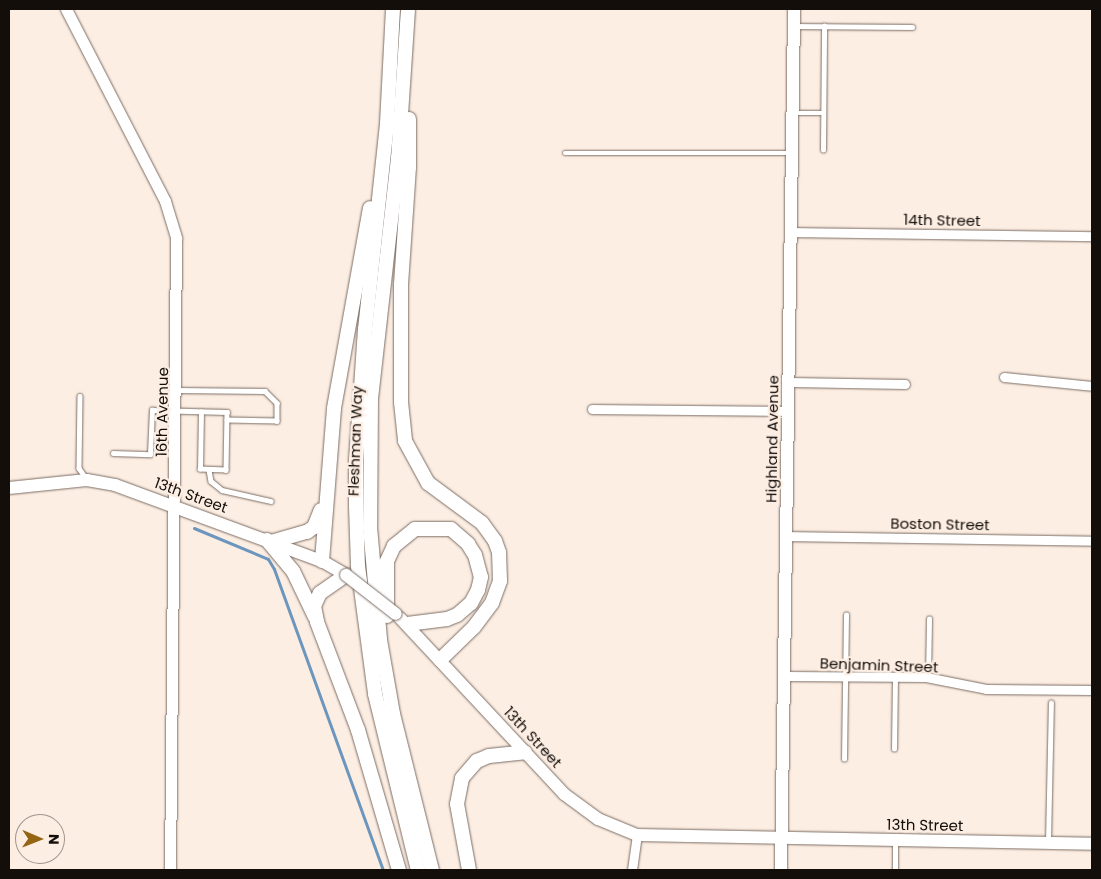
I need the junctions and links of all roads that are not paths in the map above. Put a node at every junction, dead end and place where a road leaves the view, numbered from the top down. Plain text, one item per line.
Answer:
1 (66, 9) edge
2 (393, 9) edge
3 (794, 9) edge
4 (408, 13) edge
5 (794, 26) junction
6 (824, 26) junction
7 (912, 27) dead end
8 (793, 113) junction
9 (823, 113) junction
10 (387, 124) junction
11 (822, 150) dead end
12 (565, 153) dead end
13 (792, 154) junction
14 (792, 232) junction
15 (1092, 236) edge
16 (1004, 377) dead end
17 (790, 382) junction
18 (905, 384) dead end
19 (1092, 386) edge
20 (177, 390) junction
21 (80, 396) dead end
22 (592, 408) dead end
23 (789, 411) junction
24 (177, 412) junction
25 (201, 412) junction
26 (227, 420) junction
27 (113, 453) dead end
28 (209, 470) junction
29 (329, 470) junction
30 (87, 480) junction
31 (9, 488) edge
32 (271, 501) dead end
33 (176, 506) junction
34 (787, 536) junction
35 (269, 541) junction
36 (1092, 541) edge
37 (322, 561) junction
38 (346, 575) junction
39 (846, 615) dead end
40 (929, 619) dead end
41 (317, 622) junction
42 (406, 624) junction
43 (440, 660) junction
44 (785, 676) junction
45 (845, 677) junction
46 (895, 677) junction
47 (928, 678) junction
48 (1092, 690) edge
49 (1051, 703) dead end
50 (393, 714) junction
51 (894, 749) dead end
52 (524, 752) junction
53 (844, 759) dead end
54 (637, 835) junction
55 (782, 838) junction
56 (895, 840) junction
57 (1048, 843) junction
58 (1092, 844) edge
59 (170, 870) edge
60 (399, 870) edge
61 (418, 870) edge
62 (432, 870) edge
63 (469, 870) edge
64 (632, 870) edge
65 (781, 870) edge
66 (895, 870) edge

1 - 20 street, 16th Avenue
2 - 10 main road, Fleshman Way
3 - 5 main road, Highland Avenue
4 - 43 main road
4 - 50 main road, Fleshman Way
5 - 6 lane
5 - 8 main road, Highland Avenue
6 - 7 lane
6 - 9 lane
8 - 9 lane
8 - 13 main road, Highland Avenue
9 - 11 lane
10 - 29 main road
10 - 61 main road, Fleshman Way
12 - 13 lane
13 - 14 main road, Highland Avenue
14 - 15 street, 14th Street
14 - 17 main road, Highland Avenue
16 - 19 street
17 - 18 street
17 - 23 main road, Highland Avenue
20 - 24 street, 16th Avenue
20 - 26 lane
21 - 30 lane
22 - 23 street
23 - 34 main road, Highland Avenue
24 - 25 lane
24 - 27 lane
24 - 33 street, 16th Avenue
25 - 26 lane
25 - 28 lane
26 - 28 lane
28 - 32 lane
29 - 35 main road
29 - 37 main road
30 - 31 main road, 13th Street
30 - 33 main road, 13th Street
33 - 35 main road, 13th Street
33 - 59 street, 16th Avenue
34 - 36 street, Boston Street
34 - 44 main road, Highland Avenue
35 - 37 main road, 13th Street
35 - 41 main road
37 - 38 main road, 13th Street
38 - 41 main road
38 - 42 main road, 13th Street, bridge
39 - 45 lane
40 - 47 lane
41 - 60 main road
42 - 43 main road, 13th Street
42 - 50 main road
43 - 52 main road, 13th Street
44 - 45 street, Benjamin Street
44 - 55 main road, Highland Avenue
45 - 46 street, Benjamin Street
45 - 53 lane
46 - 47 street, Benjamin Street
46 - 51 lane
47 - 48 street, Benjamin Street
49 - 57 lane
50 - 62 main road, Fleshman Way
52 - 54 main road, 13th Street
52 - 63 main road
54 - 55 main road, 13th Street
54 - 64 street
55 - 56 main road, 13th Street
55 - 65 main road, Highland Avenue
56 - 57 main road, 13th Street
56 - 66 lane
57 - 58 main road, 13th Street

